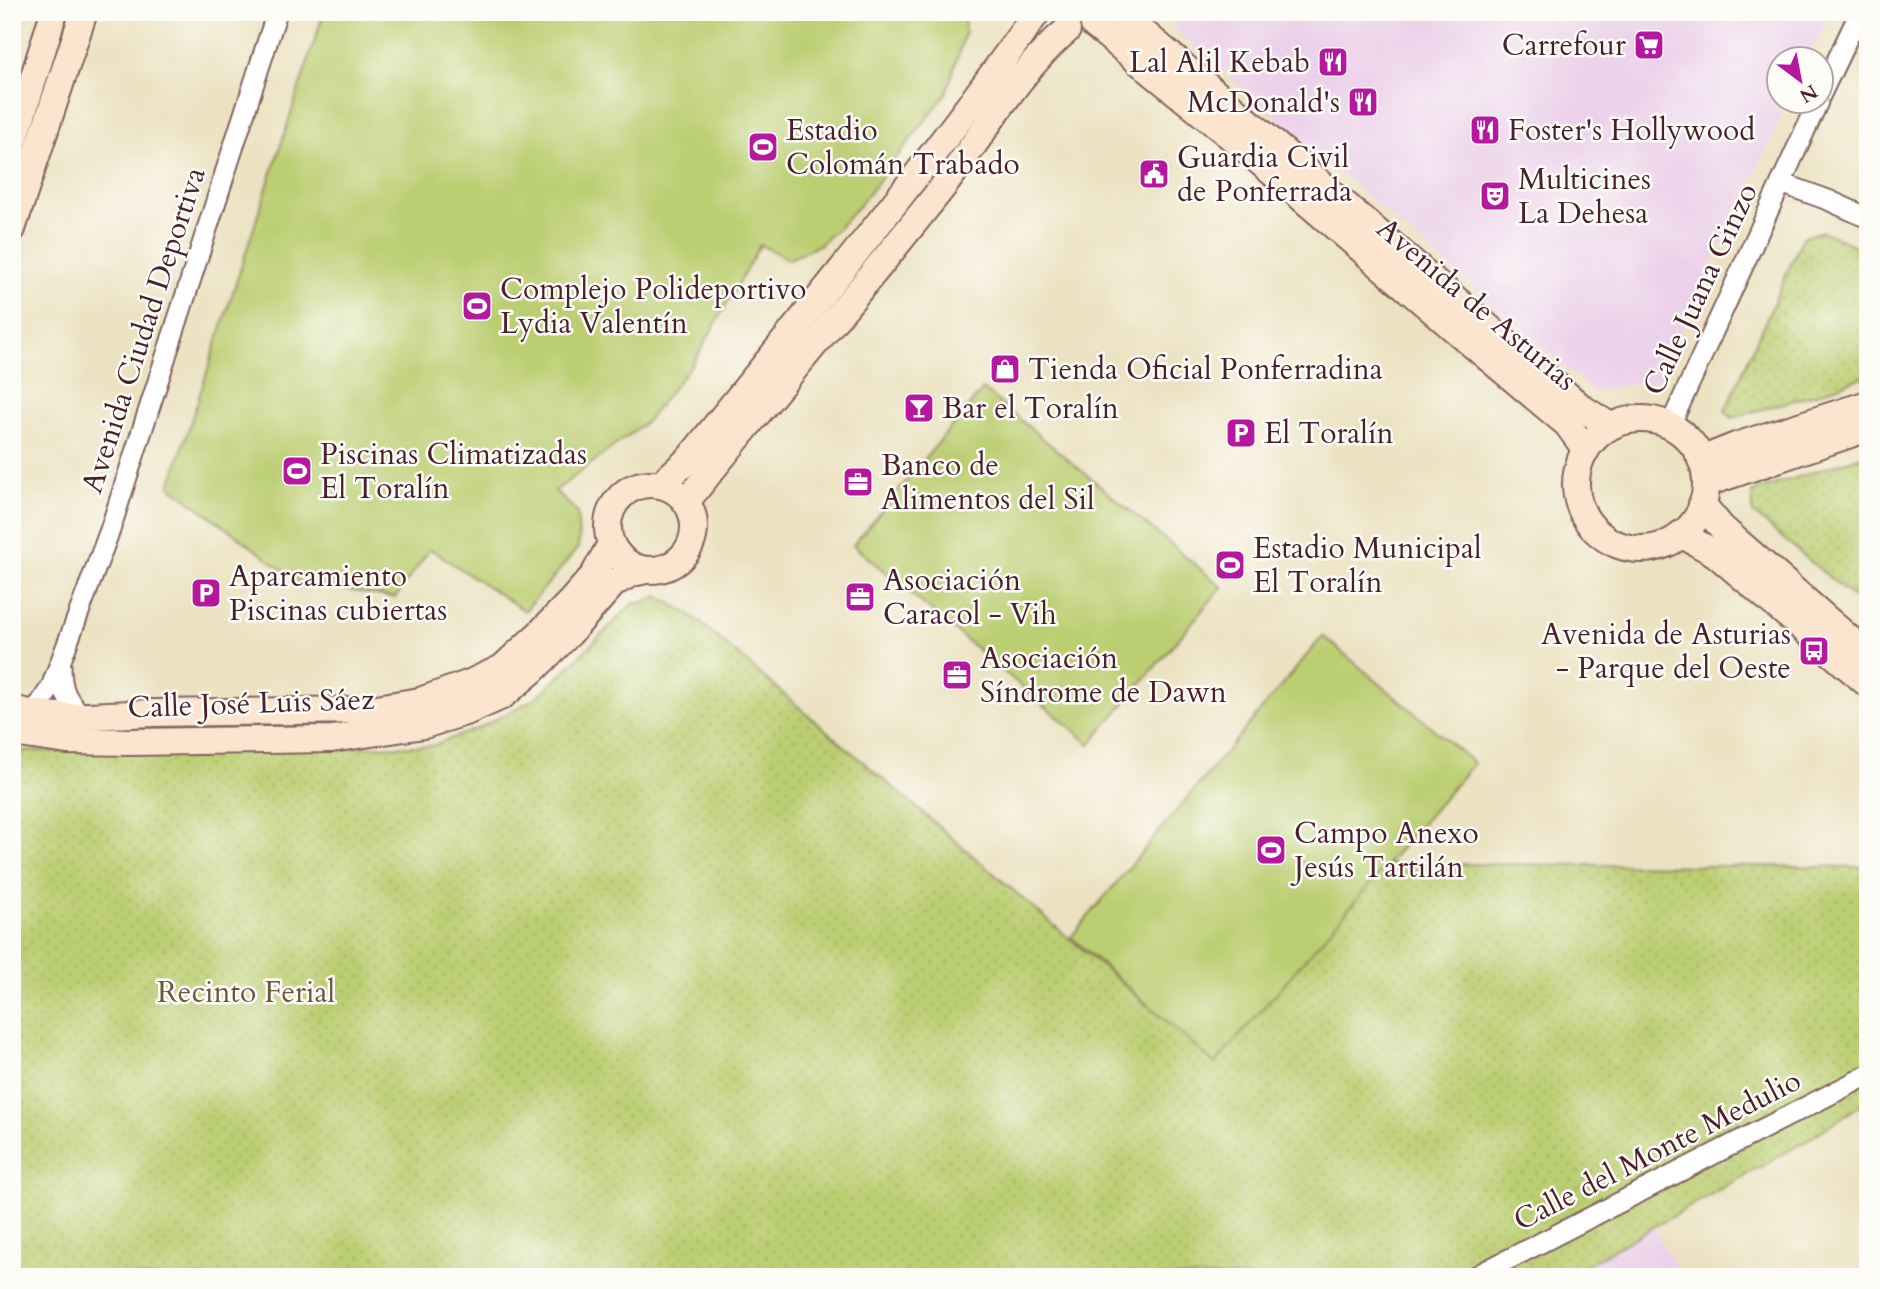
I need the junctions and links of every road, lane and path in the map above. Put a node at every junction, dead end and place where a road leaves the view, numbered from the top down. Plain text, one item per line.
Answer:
1 (277, 12) edge
2 (1037, 12) edge
3 (1044, 12) edge
4 (1119, 12) edge
5 (1860, 12) edge
6 (53, 15) edge
7 (1101, 19) edge
8 (82, 20) edge
9 (1067, 30) junction
10 (1834, 68) edge
11 (1812, 116) edge
12 (12, 147) edge
13 (1782, 183) junction
14 (1868, 218) edge
15 (12, 229) edge
16 (1868, 404) edge
17 (1670, 425) junction
18 (1610, 426) junction
19 (1868, 428) edge
20 (1586, 450) junction
21 (1703, 482) junction
22 (660, 485) junction
23 (687, 502) junction
24 (1681, 534) junction
25 (611, 544) junction
26 (646, 570) junction
27 (1868, 655) edge
28 (61, 665) junction
29 (1868, 684) edge
30 (82, 716) junction
31 (18, 718) edge
32 (1868, 1075) edge
33 (1474, 1277) edge

1 - 28 street, Avenida Ciudad Deportiva
2 - 22 street
3 - 9 street
4 - 18 street, Avenida de Asturias
5 - 10 street
6 - 8 street
6 - 12 street
7 - 9 street
7 - 20 street, Avenida de Asturias
8 - 15 street
9 - 23 street
11 - 13 street, Calle Juana Ginzo
13 - 14 street
13 - 17 street, Calle Juana Ginzo
16 - 21 street
17 - 18 street
17 - 21 street
18 - 20 street
19 - 21 street
20 - 24 street
21 - 24 street
21 - 27 street
22 - 23 street
22 - 25 street
23 - 26 street
24 - 29 street
25 - 26 street
25 - 30 street, Calle José Luis Sáez
26 - 31 street, Calle José Luis Sáez
28 - 30 street
28 - 31 street, Avenida Ciudad Deportiva
30 - 31 street, Calle José Luis Sáez
32 - 33 street, Calle del Monte Medulio

